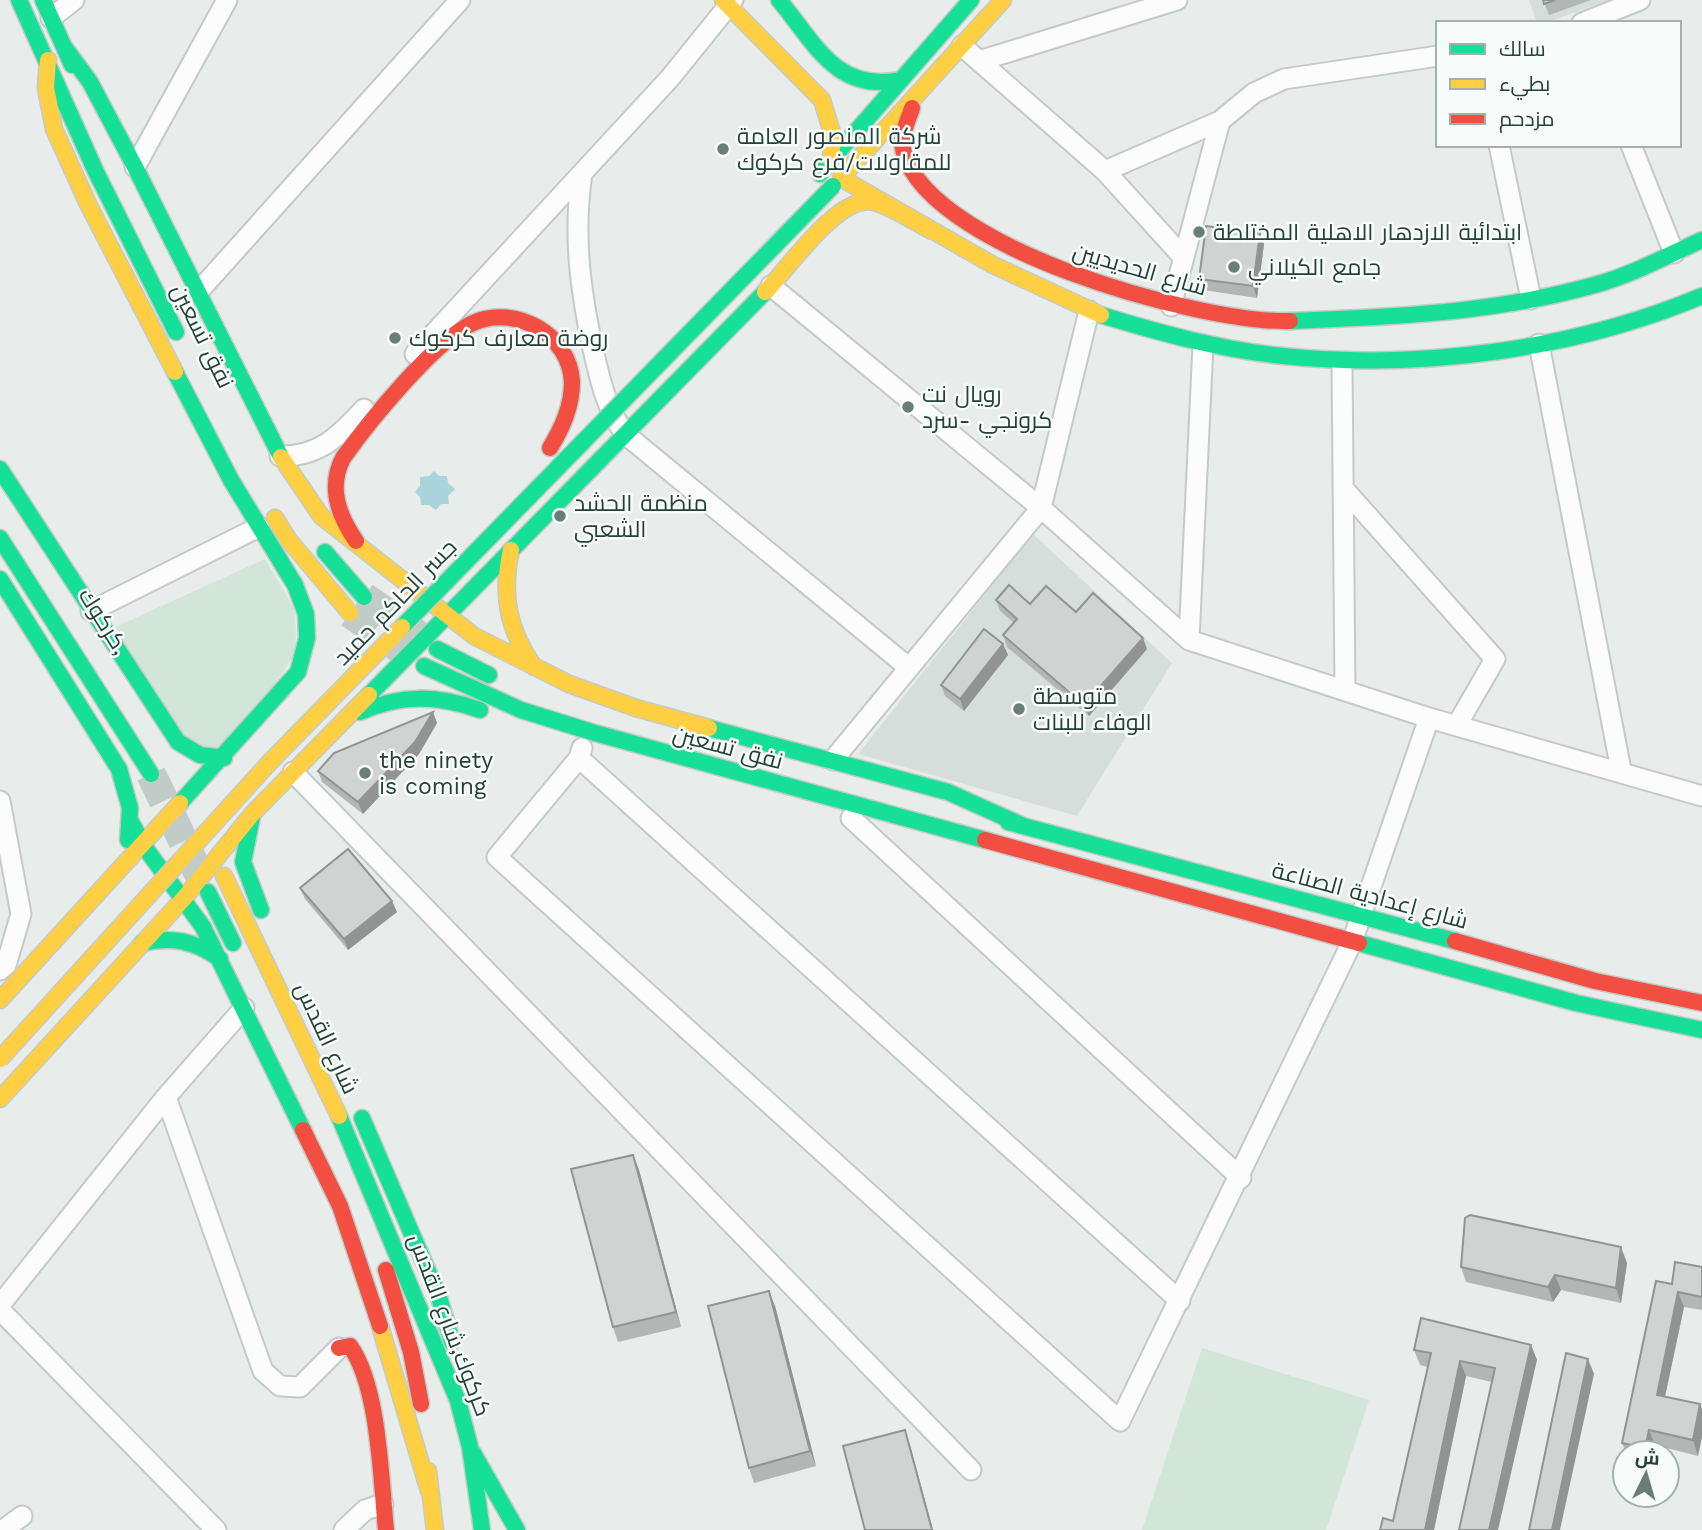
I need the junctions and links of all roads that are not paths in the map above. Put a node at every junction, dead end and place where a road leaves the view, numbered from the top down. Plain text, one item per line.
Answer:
1 (19, 0) edge
2 (43, 0) edge
3 (74, 0) edge
4 (227, 0) edge
5 (460, 0) edge
6 (779, 0) edge
7 (971, 0) edge
8 (1003, 0) edge
9 (1177, 0) edge
10 (1640, 0) edge
11 (728, 2) edge
12 (51, 18) junction
13 (1587, 21) edge
14 (962, 46) junction
15 (65, 48) junction
16 (1436, 56) edge
17 (48, 60) junction
18 (979, 61) junction
19 (900, 80) junction
20 (915, 100) junction
21 (1220, 121) junction
22 (102, 141) dead end
23 (1499, 147) edge
24 (1632, 147) edge
25 (831, 160) junction
26 (135, 167) junction
27 (1105, 171) junction
28 (582, 173) junction
29 (815, 178) dead end
30 (837, 182) junction
31 (932, 231) junction
32 (1702, 240) edge
33 (1674, 253) junction
34 (1182, 256) junction
35 (771, 286) junction
36 (198, 292) junction
37 (1604, 295) junction
38 (1702, 296) edge
39 (1531, 299) junction
40 (1171, 306) junction
41 (1089, 311) junction
42 (192, 317) dead end
43 (1262, 322) junction
44 (1614, 329) junction
45 (181, 341) dead end
46 (1539, 344) junction
47 (1203, 345) junction
48 (1259, 355) junction
49 (1342, 363) junction
50 (618, 380) dead end
51 (231, 395) dead end
52 (215, 412) dead end
53 (625, 435) junction
54 (237, 454) dead end
55 (280, 456) junction
56 (0, 470) edge
57 (1343, 488) junction
58 (268, 506) dead end
59 (1041, 508) junction
60 (258, 527) junction
61 (0, 538) edge
62 (314, 538) dead end
63 (511, 550) junction
64 (367, 555) junction
65 (426, 574) dead end
66 (0, 579) edge
67 (364, 597) tunnel mouth
68 (398, 604) dead end
69 (91, 611) junction
70 (350, 612) tunnel mouth
71 (445, 616) junction
72 (1189, 640) junction
73 (437, 649) tunnel mouth
74 (424, 666) tunnel mouth
75 (908, 667) junction
76 (537, 670) junction
77 (501, 681) dead end
78 (1345, 689) junction
79 (1429, 718) junction
80 (343, 719) junction
81 (1457, 725) junction
82 (531, 731) dead end
83 (686, 741) dead end
84 (726, 751) dead end
85 (224, 758) junction
86 (833, 760) junction
87 (1621, 771) junction
88 (293, 772) junction
89 (676, 773) dead end
90 (150, 774) tunnel mouth
91 (817, 774) dead end
92 (1702, 796) edge
93 (0, 802) edge
94 (253, 813) junction
95 (851, 818) junction
96 (131, 822) junction
97 (1026, 827) junction
98 (143, 846) junction
99 (165, 846) dead end
100 (1028, 850) junction
101 (116, 875) junction
102 (138, 876) dead end
103 (225, 876) dead end
104 (208, 892) tunnel mouth
105 (185, 897) junction
106 (1363, 915) junction
107 (268, 928) dead end
108 (1352, 942) junction
109 (142, 943) junction
110 (238, 953) dead end
111 (220, 959) junction
112 (0, 970) edge
113 (0, 1000) edge
114 (1702, 1003) edge
115 (244, 1009) junction
116 (1702, 1030) edge
117 (0, 1059) edge
118 (166, 1097) junction
119 (0, 1098) edge
120 (358, 1109) dead end
121 (331, 1140) dead end
122 (1241, 1178) junction
123 (386, 1220) joint
124 (1180, 1301) junction
125 (0, 1305) edge
126 (0, 1310) edge
127 (339, 1348) joint
128 (458, 1401) junction
129 (470, 1447) junction
130 (971, 1470) dead end
131 (429, 1491) junction
132 (383, 1504) junction
133 (22, 1516) dead end
134 (3, 1530) edge
135 (216, 1530) edge
136 (344, 1530) edge
137 (386, 1530) edge
138 (435, 1530) edge
139 (482, 1530) edge
140 (517, 1530) edge

1 - 17 main road, نفق تسعين
2 - 12 main road
3 - 12 street
4 - 26 street
5 - 36 street
6 - 19 main road
7 - 19 main road
8 - 14 main road, جسر الحاكم حميد
9 - 18 street
10 - 13 street
11 - 25 main road
11 - 28 street
12 - 15 main road
14 - 18 street
14 - 20 main road, جسر الحاكم حميد
15 - 22 main road
15 - 26 main road
16 - 21 street
17 - 45 main road, نفق تسعين
17 - 60 main road
18 - 27 street
19 - 25 main road
20 - 30 main road, جسر الحاكم حميد
20 - 40 main road, شارع الحديديين
21 - 27 street
21 - 34 street
23 - 39 street
24 - 33 street
25 - 29 main road
26 - 36 main road
27 - 34 street
28 - 53 street
28 - 55 street
30 - 31 main road
30 - 117 main road, جسر الحاكم حميد, bridge
31 - 35 main road
31 - 41 main road
32 - 33 main road, شارع الحديديين
33 - 37 main road, شارع الحديديين
34 - 40 street
35 - 53 main road
35 - 59 street
36 - 55 main road
37 - 39 main road, شارع الحديديين
37 - 44 main road
38 - 44 main road
39 - 43 main road, شارع الحديديين
40 - 43 main road, شارع الحديديين
41 - 47 main road
41 - 59 street
42 - 51 main road, نفق تسعين
43 - 48 main road
44 - 46 main road
46 - 49 main road
46 - 87 street
47 - 48 main road
47 - 72 street
48 - 49 main road
49 - 57 street
50 - 64 main road
52 - 54 main road, نفق تسعين
53 - 63 main road
53 - 75 street
55 - 64 main road
56 - 69 main road
57 - 78 street
57 - 81 street
58 - 70 main road
59 - 72 street
59 - 75 street
60 - 69 street
60 - 85 main road
61 - 90 main road
62 - 67 main road
63 - 71 main road
63 - 76 main road
64 - 71 main road
65 - 68 main road, جسر الحاكم حميد
66 - 96 main road
69 - 85 main road
71 - 76 main road
71 - 80 main road
72 - 78 street
73 - 77 main road
74 - 100 main road, نفق تسعين
75 - 86 street
76 - 86 main road
78 - 79 street
79 - 81 street
79 - 106 street
80 - 82 main road
80 - 88 main road
81 - 87 street
83 - 84 main road, نفق تسعين
85 - 98 main road
86 - 97 main road
87 - 92 street
88 - 94 main road
88 - 130 street
89 - 95 main road
91 - 97 main road
93 - 112 street
94 - 105 main road
94 - 107 main road
95 - 100 main road
95 - 122 street
96 - 98 main road
96 - 101 main road
97 - 106 main road, شارع إعدادية الصناعة
98 - 101 main road
98 - 105 main road
99 - 102 main road
100 - 108 main road
101 - 113 main road
103 - 123 main road, شارع القدس
104 - 110 main road
105 - 109 main road
105 - 111 main road
106 - 108 street
106 - 114 main road, شارع إعدادية الصناعة
108 - 116 main road
108 - 122 street
109 - 111 main road
109 - 119 main road
111 - 115 main road
115 - 118 street
115 - 131 main road
118 - 125 street
118 - 127 street
120 - 128 main road
121 - 131 main road, كركوك,شارع القدس
122 - 124 street
123 - 128 main road, كركوك,شارع القدس
124 - 124 street
126 - 135 street
127 - 132 main road
128 - 129 main road, كركوك,شارع القدس
129 - 139 main road, كركوك,شارع القدس
129 - 140 main road
131 - 138 main road, كركوك,شارع القدس
132 - 136 street
132 - 137 main road
133 - 134 street

